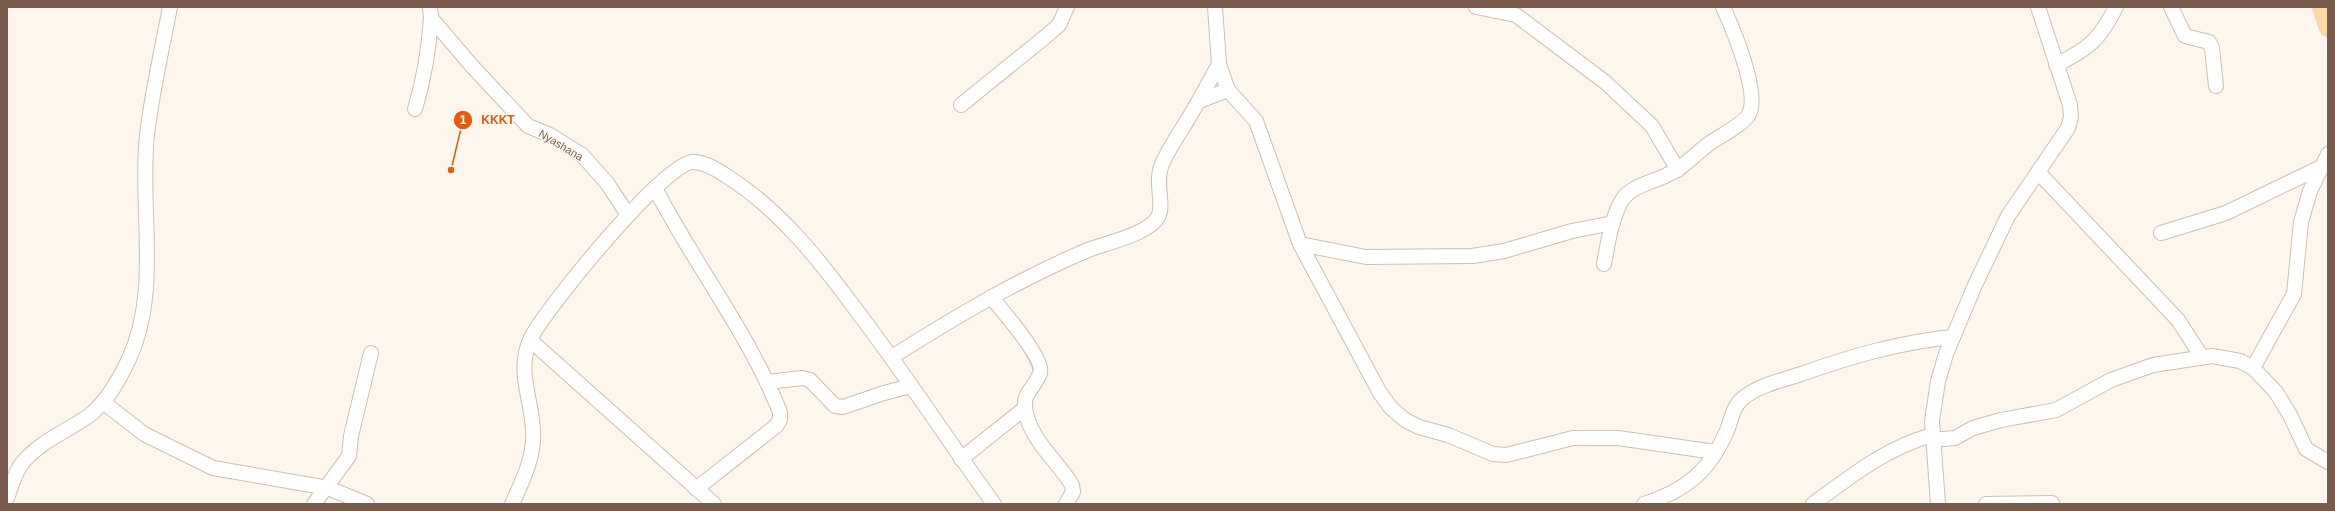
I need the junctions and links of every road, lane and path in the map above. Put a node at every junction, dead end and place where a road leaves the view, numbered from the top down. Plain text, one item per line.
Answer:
1 (170, 7) edge
2 (1067, 7) edge
3 (1215, 7) edge
4 (1476, 7) edge
5 (1723, 7) edge
6 (2038, 7) edge
7 (2116, 7) edge
8 (2171, 7) edge
9 (2321, 7) edge
10 (431, 12) edge
11 (2328, 28) edge
12 (1219, 64) junction
13 (2056, 65) junction
14 (2216, 86) dead end
15 (1228, 90) junction
16 (1199, 101) junction
17 (961, 105) dead end
18 (415, 109) dead end
19 (2328, 154) edge
20 (2321, 167) junction
21 (1678, 170) junction
22 (2038, 172) junction
23 (654, 188) junction
24 (628, 215) junction
25 (1613, 223) junction
26 (2161, 233) dead end
27 (1300, 244) junction
28 (1604, 264) dead end
29 (991, 297) junction
30 (1953, 337) junction
31 (530, 340) junction
32 (371, 353) dead end
33 (892, 357) junction
34 (2202, 357) junction
35 (2253, 368) junction
36 (768, 382) junction
37 (911, 386) junction
38 (103, 402) junction
39 (1025, 408) junction
40 (1932, 437) junction
41 (1715, 452) junction
42 (961, 459) junction
43 (2328, 462) edge
44 (328, 488) junction
45 (696, 490) junction
46 (7, 498) edge
47 (2052, 503) dead end
48 (314, 504) edge
49 (367, 504) edge
50 (512, 504) edge
51 (714, 504) edge
52 (994, 504) edge
53 (1066, 504) edge
54 (1644, 504) edge
55 (1813, 504) edge
56 (1938, 504) edge
57 (1986, 504) edge

1 - 38 street
2 - 17 street
3 - 12 street
4 - 21 street
5 - 21 street
6 - 13 street
7 - 13 street
8 - 14 street
9 - 11 main road
10 - 18 street
10 - 24 street, Nyashana
12 - 15 street
12 - 16 street
13 - 22 street
15 - 16 street
15 - 27 street
16 - 29 street
19 - 20 street
20 - 26 street
20 - 35 street
21 - 25 street
22 - 30 street
22 - 34 street
23 - 24 street
23 - 33 street
23 - 36 street
24 - 31 street
25 - 27 street
25 - 28 street
27 - 41 street
29 - 33 street
29 - 39 street
30 - 40 street
30 - 41 street
31 - 45 street
31 - 50 street
32 - 44 street
33 - 37 street
34 - 35 street
34 - 40 street
35 - 43 street
36 - 37 street
36 - 45 street
37 - 42 street
38 - 44 street
38 - 46 street
39 - 42 street
39 - 53 street
40 - 55 street
40 - 56 street
41 - 54 street
42 - 52 street
44 - 48 street
44 - 49 street
45 - 51 street
47 - 57 street

